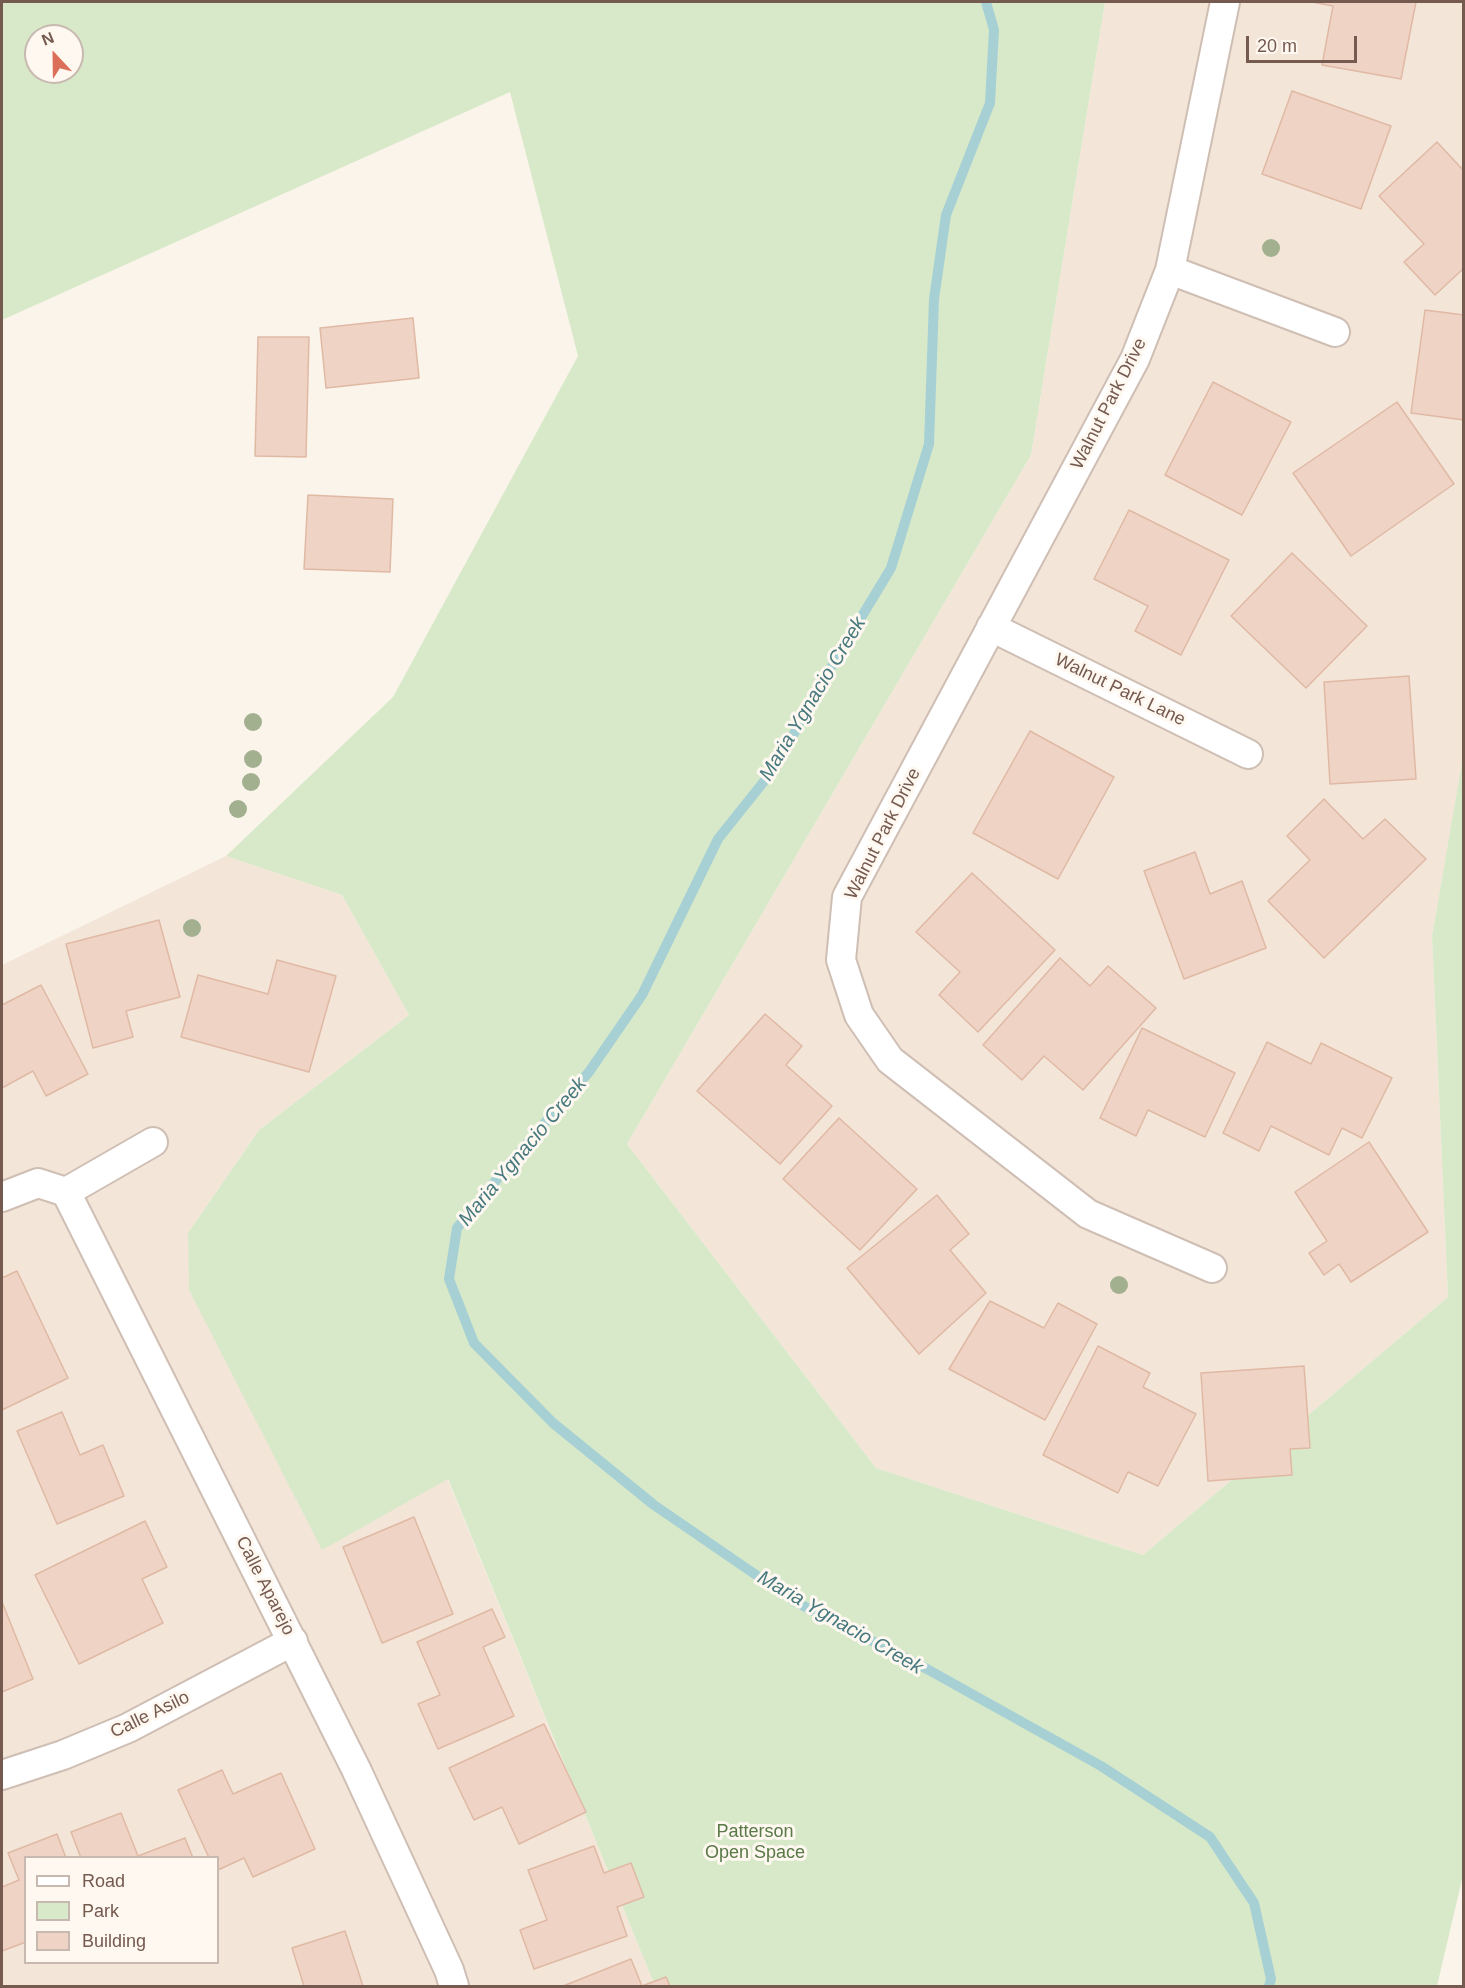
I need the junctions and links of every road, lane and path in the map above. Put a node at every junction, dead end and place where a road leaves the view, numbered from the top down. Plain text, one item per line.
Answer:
1 (1225, 2) edge
2 (1170, 270) junction
3 (1335, 332) dead end
4 (991, 627) junction
5 (1248, 754) dead end
6 (153, 1142) dead end
7 (66, 1192) junction
8 (2, 1197) edge
9 (1212, 1268) dead end
10 (293, 1641) junction
11 (2, 1775) edge
12 (454, 1986) edge

1 - 2 street, Walnut Park Drive
2 - 3 street
2 - 4 street, Walnut Park Drive
4 - 5 street, Walnut Park Lane
4 - 9 street, Walnut Park Drive
6 - 7 street
7 - 8 street
7 - 10 street, Calle Aparejo
10 - 11 street, Calle Asilo
10 - 12 street, Calle Aparejo

